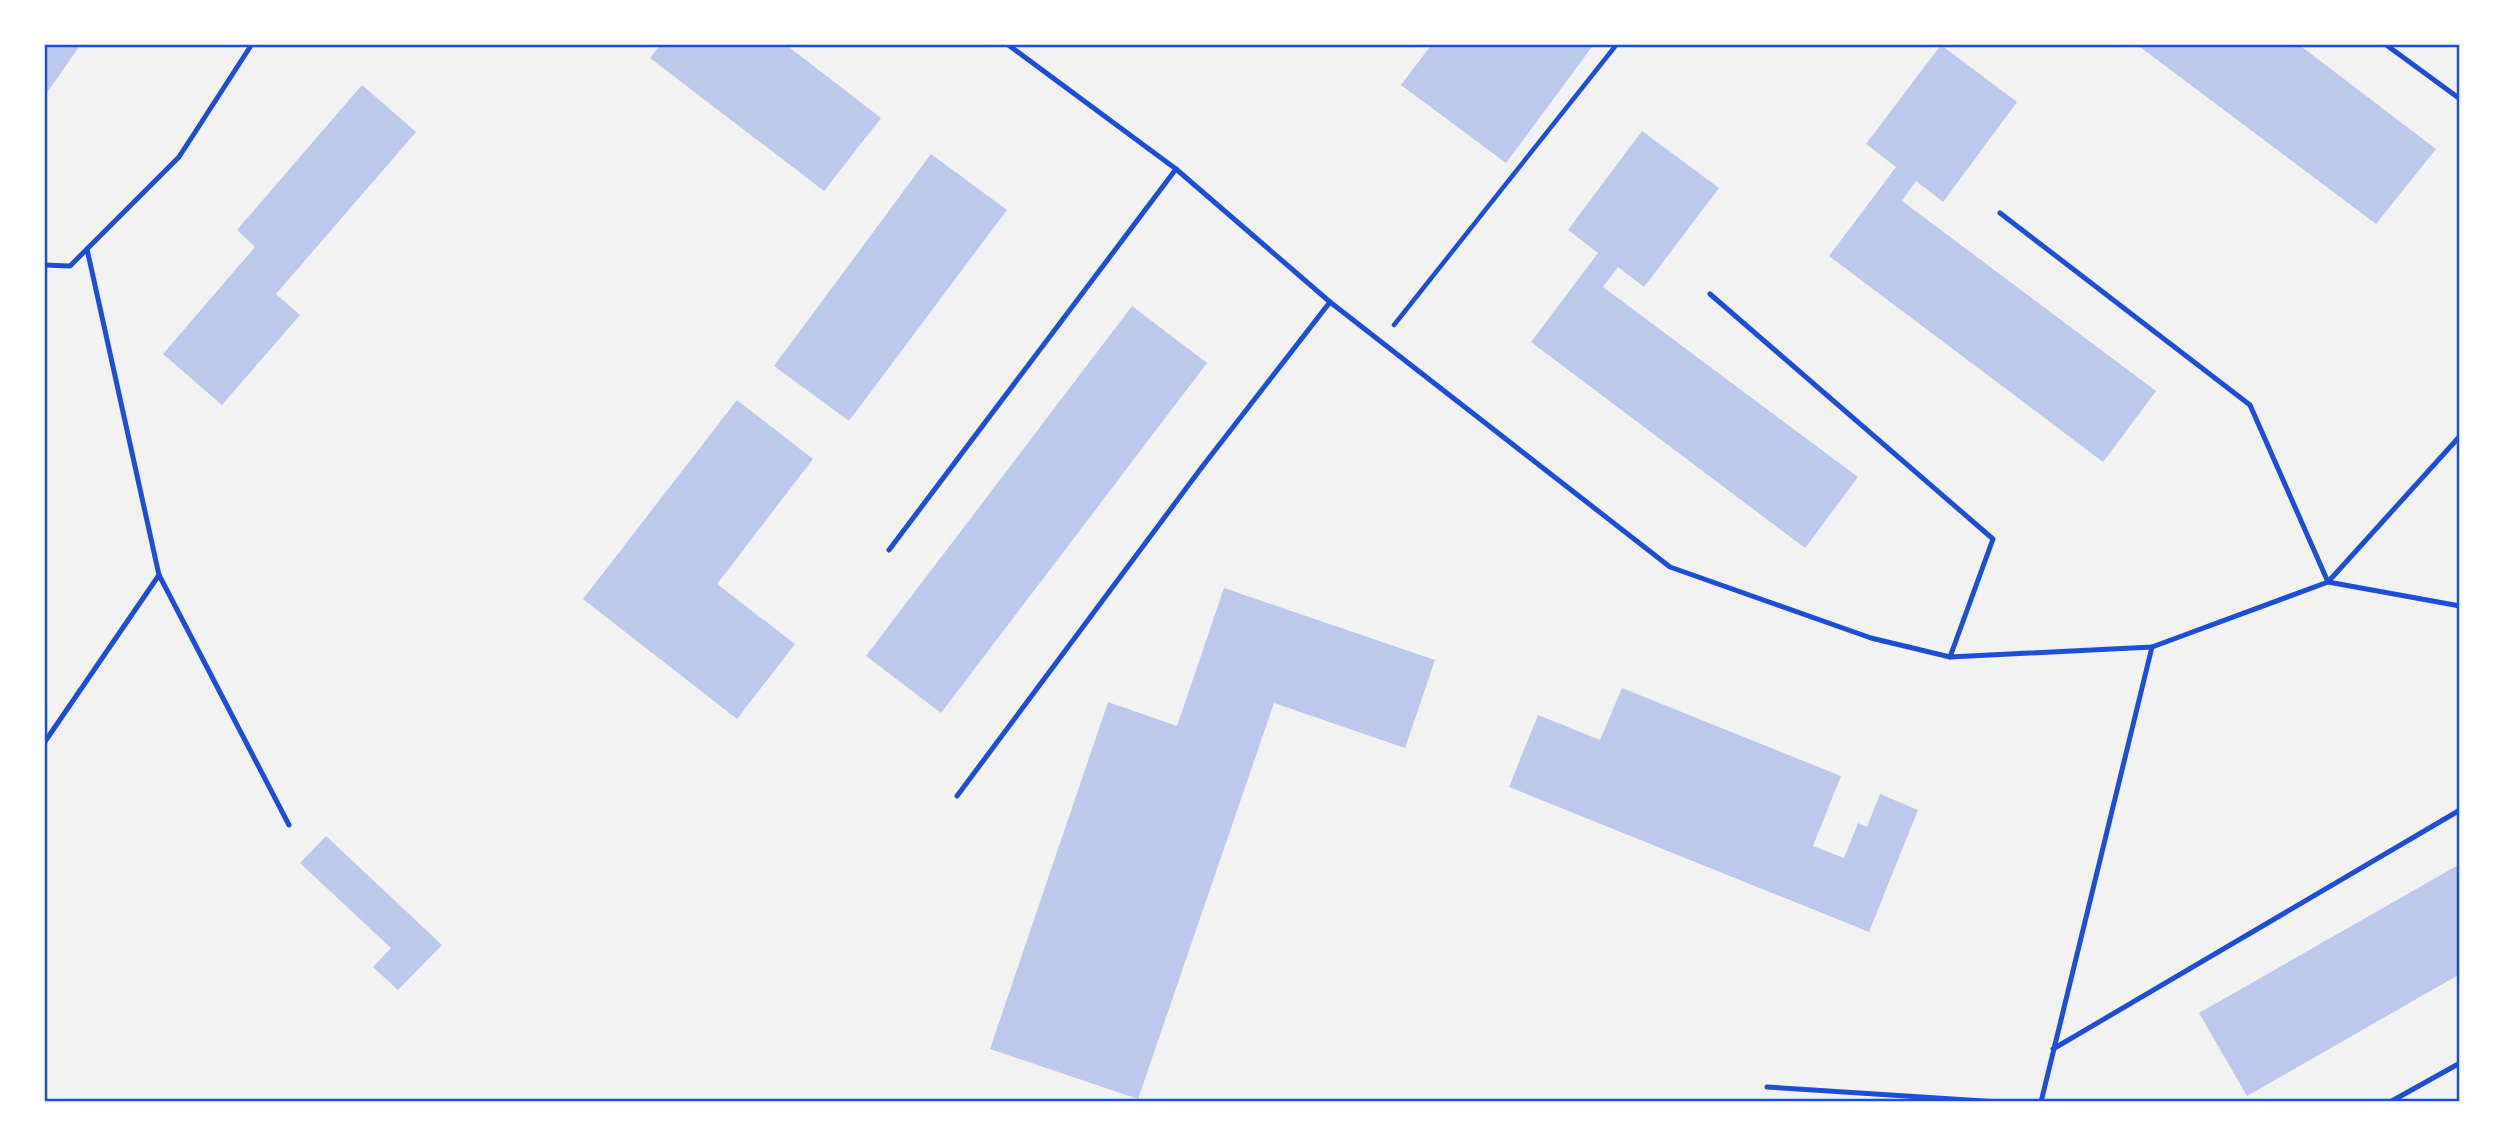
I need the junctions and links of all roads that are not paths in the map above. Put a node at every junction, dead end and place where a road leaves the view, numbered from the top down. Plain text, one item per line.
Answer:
1 (252, 44) edge
2 (1007, 44) edge
3 (2385, 44) edge
4 (2460, 99) edge
5 (1176, 169) junction
6 (2000, 212) dead end
7 (87, 249) junction
8 (44, 265) edge
9 (1710, 294) dead end
10 (1330, 302) junction
11 (2460, 436) edge
12 (889, 550) dead end
13 (159, 575) junction
14 (2329, 582) junction
15 (2460, 606) edge
16 (2152, 647) junction
17 (1950, 657) junction
18 (44, 743) edge
19 (957, 796) dead end
20 (2460, 810) edge
21 (289, 825) dead end
22 (2053, 1049) junction
23 (2460, 1063) edge
24 (1767, 1087) dead end
25 (1998, 1102) edge
26 (2041, 1102) edge
27 (2390, 1102) edge

1 - 7 lane
2 - 5 lane
3 - 4 lane
5 - 10 lane
5 - 12 lane
6 - 14 lane
7 - 8 lane
7 - 13 lane
9 - 17 lane
10 - 17 lane
10 - 19 lane
11 - 14 lane
13 - 18 lane
13 - 21 lane
14 - 15 lane
14 - 16 lane
16 - 17 lane
16 - 22 lane
20 - 22 lane
22 - 26 lane
23 - 27 lane
24 - 25 lane

